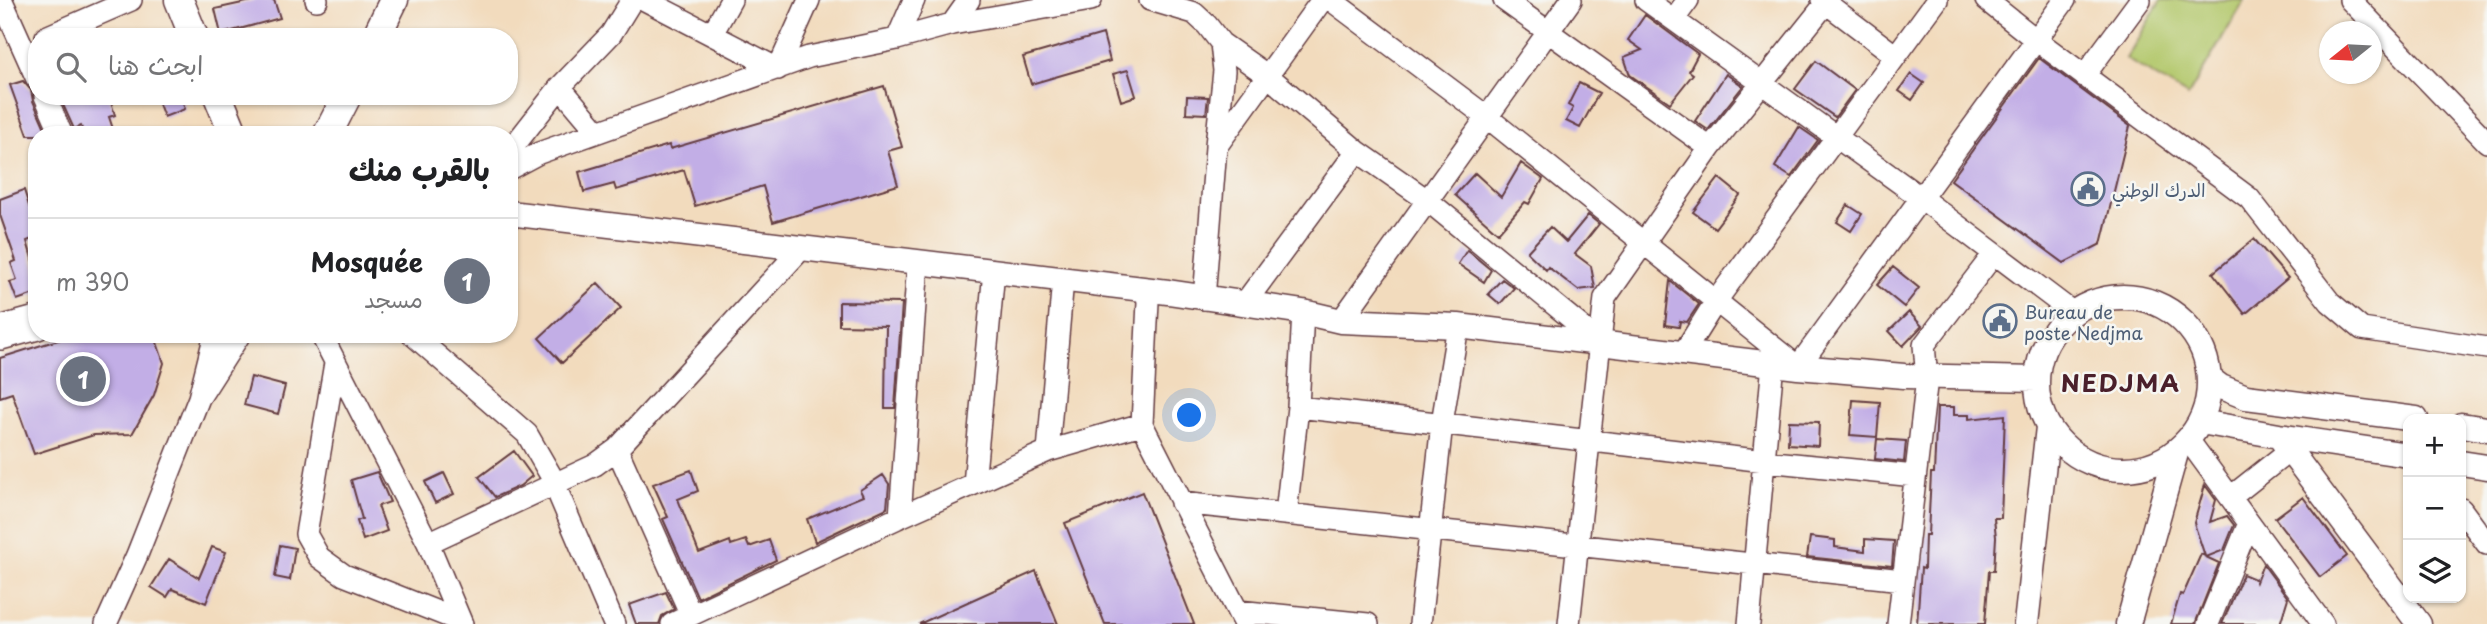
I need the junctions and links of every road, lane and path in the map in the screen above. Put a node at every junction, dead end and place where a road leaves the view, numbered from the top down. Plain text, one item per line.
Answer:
1 (131, 0) edge
2 (178, 0) edge
3 (394, 0) edge
4 (632, 0) edge
5 (645, 0) edge
6 (731, 0) edge
7 (809, 0) edge
8 (914, 0) edge
9 (969, 0) edge
10 (1150, 0) edge
11 (1322, 0) edge
12 (1331, 0) edge
13 (1504, 0) edge
14 (1571, 0) edge
15 (1646, 0) edge
16 (1688, 0) edge
17 (1937, 0) edge
18 (1986, 0) edge
19 (2065, 0) edge
20 (2140, 0) edge
21 (2350, 0) edge
22 (0, 1) edge
23 (1080, 1) edge
24 (1824, 1) edge
25 (1199, 7) edge
26 (1674, 19) junction
27 (952, 24) junction
28 (67, 28) edge
29 (190, 28) edge
30 (380, 28) edge
31 (1548, 32) junction
32 (712, 34) junction
33 (897, 39) junction
34 (2035, 39) junction
35 (28, 41) edge
36 (1222, 43) junction
37 (1896, 56) junction
38 (778, 69) junction
39 (1268, 76) junction
40 (2084, 76) junction
41 (1762, 82) junction
42 (560, 88) junction
43 (49, 105) edge
44 (222, 105) edge
45 (342, 105) edge
46 (1487, 117) junction
47 (58, 126) edge
48 (230, 126) edge
49 (331, 126) edge
50 (598, 132) junction
51 (1836, 137) junction
52 (518, 141) edge
53 (2487, 142) edge
54 (1216, 147) junction
55 (1710, 148) junction
56 (1357, 151) junction
57 (518, 164) edge
58 (1920, 198) junction
59 (1427, 200) junction
60 (518, 214) edge
61 (1644, 243) junction
62 (802, 248) junction
63 (1994, 254) junction
64 (918, 262) junction
65 (994, 271) junction
66 (1063, 279) junction
67 (1146, 289) junction
68 (1203, 299) junction
69 (1716, 301) junction
70 (1244, 304) junction
71 (28, 306) edge
72 (1303, 312) junction
73 (2072, 312) junction
74 (0, 314) edge
75 (1341, 321) junction
76 (28, 325) edge
77 (1458, 326) junction
78 (0, 333) edge
79 (1600, 342) junction
80 (213, 343) edge
81 (234, 343) edge
82 (325, 343) edge
83 (422, 343) edge
84 (2487, 348) edge
85 (1684, 352) junction
86 (335, 363) junction
87 (1773, 363) junction
88 (1798, 367) junction
89 (1927, 378) junction
90 (2209, 378) junction
91 (2036, 379) junction
92 (199, 398) junction
93 (1298, 407) junction
94 (2403, 417) edge
95 (1442, 423) junction
96 (1142, 424) junction
97 (2466, 426) edge
98 (2048, 428) junction
99 (2487, 429) edge
100 (2189, 438) junction
101 (1589, 440) junction
102 (2284, 443) junction
103 (617, 449) junction
104 (1048, 451) junction
105 (2403, 455) edge
106 (1765, 461) junction
107 (2466, 464) edge
108 (2487, 467) edge
109 (1915, 476) junction
110 (974, 484) junction
111 (555, 485) junction
112 (2231, 497) junction
113 (1181, 503) junction
114 (1286, 514) junction
115 (2466, 516) edge
116 (900, 517) junction
117 (2249, 523) junction
118 (1429, 529) junction
119 (428, 543) junction
120 (1578, 544) junction
121 (2487, 544) edge
122 (1755, 564) junction
123 (1903, 580) junction
124 (1241, 617) edge
125 (681, 620) edge
126 (461, 622) edge
127 (2319, 622) edge
128 (106, 624) edge
129 (614, 624) edge
130 (1368, 624) edge
131 (1420, 624) edge
132 (1569, 624) edge
133 (1749, 624) edge
134 (1898, 624) edge
135 (2026, 624) edge
136 (2128, 624) edge
137 (2208, 624) edge
138 (2418, 624) edge

1 - 28 street
2 - 29 main road
3 - 30 main road
4 - 42 street
5 - 32 street
6 - 32 street
7 - 38 street
8 - 33 street
9 - 27 street
10 - 25 street
11 - 39 street
12 - 46 street
13 - 31 street
14 - 31 street
15 - 26 street
16 - 26 street
17 - 37 street
18 - 34 street
19 - 34 street
20 - 40 street
21 - 53 street
22 - 35 street
23 - 27 street
24 - 37 street
24 - 41 street
25 - 36 street
26 - 41 street
27 - 33 street
31 - 46 street
31 - 55 street
32 - 38 street
33 - 38 street
34 - 40 street
34 - 58 street
36 - 39 street
36 - 54 street
37 - 51 street
38 - 50 street
39 - 54 street
39 - 56 street
40 - 84 street
41 - 51 street
41 - 55 street
42 - 50 street
42 - 52 street
43 - 47 street
44 - 48 main road
45 - 49 main road
46 - 59 street
46 - 61 street
50 - 57 street
51 - 58 street
51 - 69 street
54 - 68 street
55 - 61 street
56 - 59 street
56 - 70 street
58 - 63 street
58 - 88 street
59 - 75 street
59 - 79 street
60 - 62 street
61 - 69 street
61 - 79 street
62 - 64 street
62 - 103 street
63 - 73 street
63 - 89 street
64 - 65 street
64 - 116 street
65 - 66 street
65 - 110 street
66 - 67 street
66 - 104 street
67 - 68 street
67 - 96 street
68 - 70 street
69 - 85 street
69 - 88 street
70 - 72 street
71 - 74 highway
72 - 75 street
72 - 93 street
73 - 90 street
73 - 91 street
75 - 77 street
76 - 78 highway
77 - 79 street
77 - 95 street
79 - 85 street
79 - 101 street
80 - 92 street
81 - 92 street
82 - 86 street
83 - 111 street
85 - 87 street
86 - 119 street
86 - 126 street
87 - 88 street
87 - 106 street
88 - 89 street
89 - 91 street
89 - 109 street
90 - 94 street
90 - 100 street
91 - 98 street
92 - 128 street
93 - 95 street
93 - 114 street
95 - 101 street
95 - 118 street
96 - 104 street
96 - 113 street
97 - 99 street
98 - 100 street
98 - 135 street
100 - 102 street
100 - 112 street
100 - 136 street
101 - 106 street
101 - 120 street
102 - 105 street
102 - 112 street
102 - 138 street
103 - 111 street
103 - 125 street
104 - 110 street
106 - 109 street
106 - 122 street
107 - 108 street
109 - 123 street
110 - 116 street
111 - 119 street
111 - 129 street
112 - 117 street
113 - 114 street
113 - 124 street
114 - 118 street
115 - 121 street
116 - 125 street
117 - 127 street
117 - 137 street
118 - 120 street
118 - 131 street
119 - 126 street
120 - 122 street
120 - 132 street
122 - 123 street
122 - 133 street
123 - 134 street
124 - 130 street

